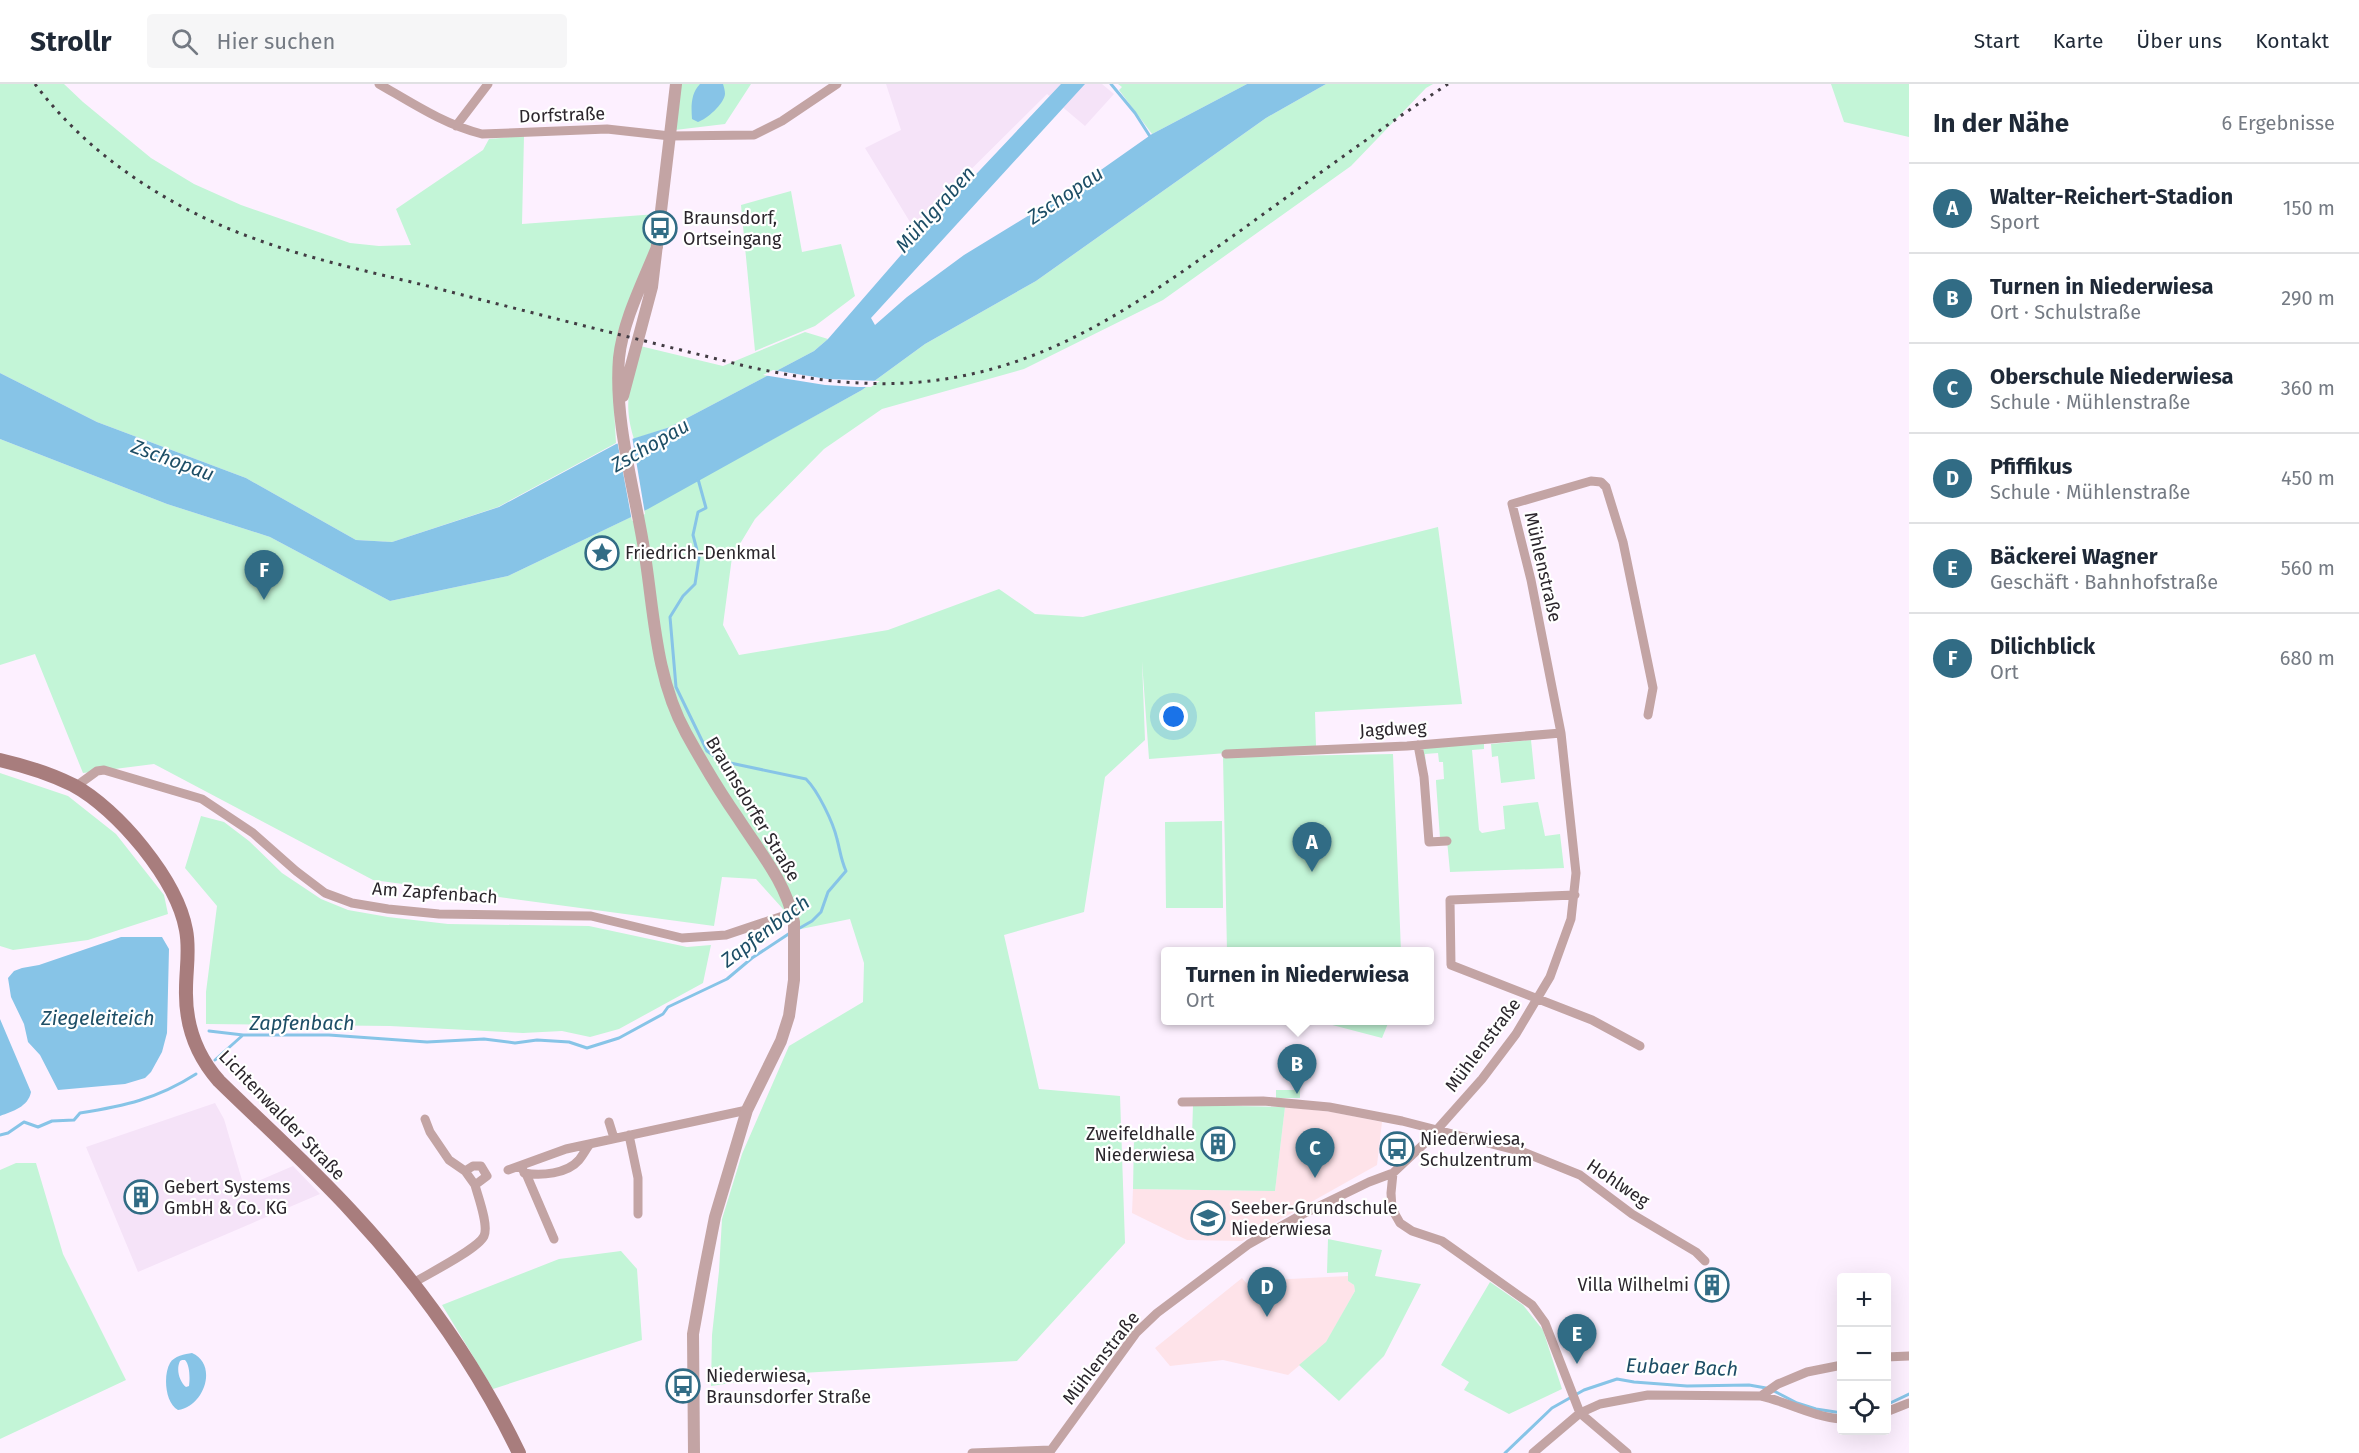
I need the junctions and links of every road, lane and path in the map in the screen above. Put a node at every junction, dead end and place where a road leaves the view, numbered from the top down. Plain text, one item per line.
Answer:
1 (379, 84) edge
2 (488, 84) edge
3 (676, 84) edge
4 (837, 84) edge
5 (456, 126) junction
6 (670, 136) junction
7 (1648, 715) dead end
8 (1561, 733) junction
9 (1419, 745) junction
10 (1226, 754) dead end
11 (0, 760) edge
12 (75, 787) junction
13 (1447, 841) dead end
14 (1575, 896) junction
15 (793, 917) junction
16 (1539, 998) junction
17 (1640, 1046) dead end
18 (1182, 1102) dead end
19 (747, 1110) junction
20 (425, 1119) dead end
21 (609, 1122) dead end
22 (1435, 1131) junction
23 (629, 1134) junction
24 (614, 1138) junction
25 (590, 1144) junction
26 (522, 1169) junction
27 (465, 1170) junction
28 (508, 1170) dead end
29 (1393, 1173) junction
30 (475, 1185) junction
31 (638, 1214) dead end
32 (554, 1239) dead end
33 (1705, 1261) dead end
34 (413, 1283) junction
35 (1909, 1356) edge
36 (1891, 1357) edge
37 (1837, 1366) edge
38 (1762, 1395) junction
39 (1909, 1403) edge
40 (1578, 1409) junction
41 (1891, 1411) edge
42 (1837, 1418) edge
43 (1050, 1451) edge
44 (519, 1453) edge
45 (694, 1453) edge
46 (972, 1453) edge
47 (1533, 1453) edge
48 (1627, 1453) edge

1 - 5 street, Dorfstraße
2 - 5 street
3 - 6 street
4 - 6 street, Dorfstraße
5 - 6 street, Dorfstraße
6 - 15 street, Braunsdorfer Straße
7 - 8 street, Mühlenstraße
8 - 9 street, Jagdweg
8 - 14 street, Mühlenstraße
9 - 10 street, Jagdweg
9 - 13 street
11 - 12 main road, Lichtenwalder Straße
12 - 15 street, Am Zapfenbach
12 - 34 main road, Lichtenwalder Straße
14 - 16 street, Mühlenstraße
14 - 16 street, Mühlenstraße
15 - 19 street, Braunsdorfer Straße
16 - 17 street, Mühlenstraße
16 - 22 street, Mühlenstraße
18 - 22 street, Hohlweg
19 - 23 street
19 - 45 street, Braunsdorfer Straße
20 - 27 street
21 - 24 street
22 - 29 street, Mühlenstraße
22 - 33 street, Hohlweg
23 - 24 street
23 - 31 street
24 - 25 street
25 - 26 street
25 - 26 street
26 - 28 street
26 - 32 street
27 - 30 street
27 - 30 street
29 - 40 street
29 - 43 street, Mühlenstraße
30 - 34 street
34 - 44 main road, Lichtenwalder Straße
35 - 36 street
37 - 38 street
38 - 40 street
38 - 42 street
39 - 41 street
40 - 47 street
40 - 48 street
43 - 46 street

